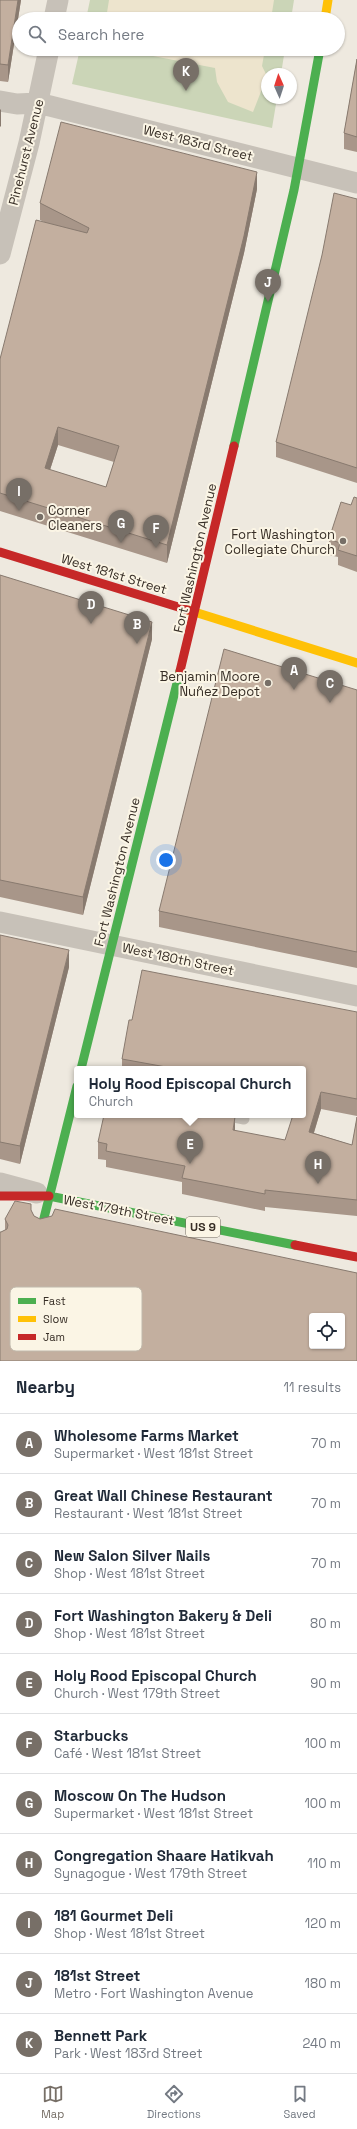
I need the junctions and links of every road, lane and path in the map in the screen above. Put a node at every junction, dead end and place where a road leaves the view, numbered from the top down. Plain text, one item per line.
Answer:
1 (58, 0) edge
2 (328, 0) edge
3 (55, 12) edge
4 (326, 12) edge
5 (48, 56) edge
6 (319, 56) edge
7 (0, 101) edge
8 (38, 103) junction
9 (299, 168) junction
10 (357, 183) edge
11 (0, 254) edge
12 (0, 552) edge
13 (195, 613) junction
14 (357, 663) edge
15 (0, 922) edge
16 (112, 946) junction
17 (357, 996) edge
18 (82, 1066) edge
19 (74, 1098) edge
20 (239, 1118) edge
21 (244, 1119) dead end
22 (0, 1183) edge
23 (0, 1196) edge
24 (50, 1196) junction
25 (43, 1222) edge
26 (357, 1257) edge

1 - 3 street
2 - 4 main road
5 - 8 street, Pinehurst Avenue
6 - 9 main road, Fort Washington Avenue
7 - 8 street, West 183rd Street
8 - 9 street, West 183rd Street
8 - 11 street, Pinehurst Avenue
9 - 10 street, West 183rd Street
9 - 13 main road, Fort Washington Avenue
12 - 13 main road, West 181st Street
13 - 14 main road, West 181st Street
13 - 16 main road, Fort Washington Avenue
15 - 16 street, West 180th Street
16 - 17 street, West 180th Street
16 - 18 main road, Fort Washington Avenue
19 - 24 main road
20 - 21 lane
22 - 24 street, West 179th Street
23 - 24 main road, US 9
24 - 25 main road
24 - 26 main road, West 179th Street / US 9

